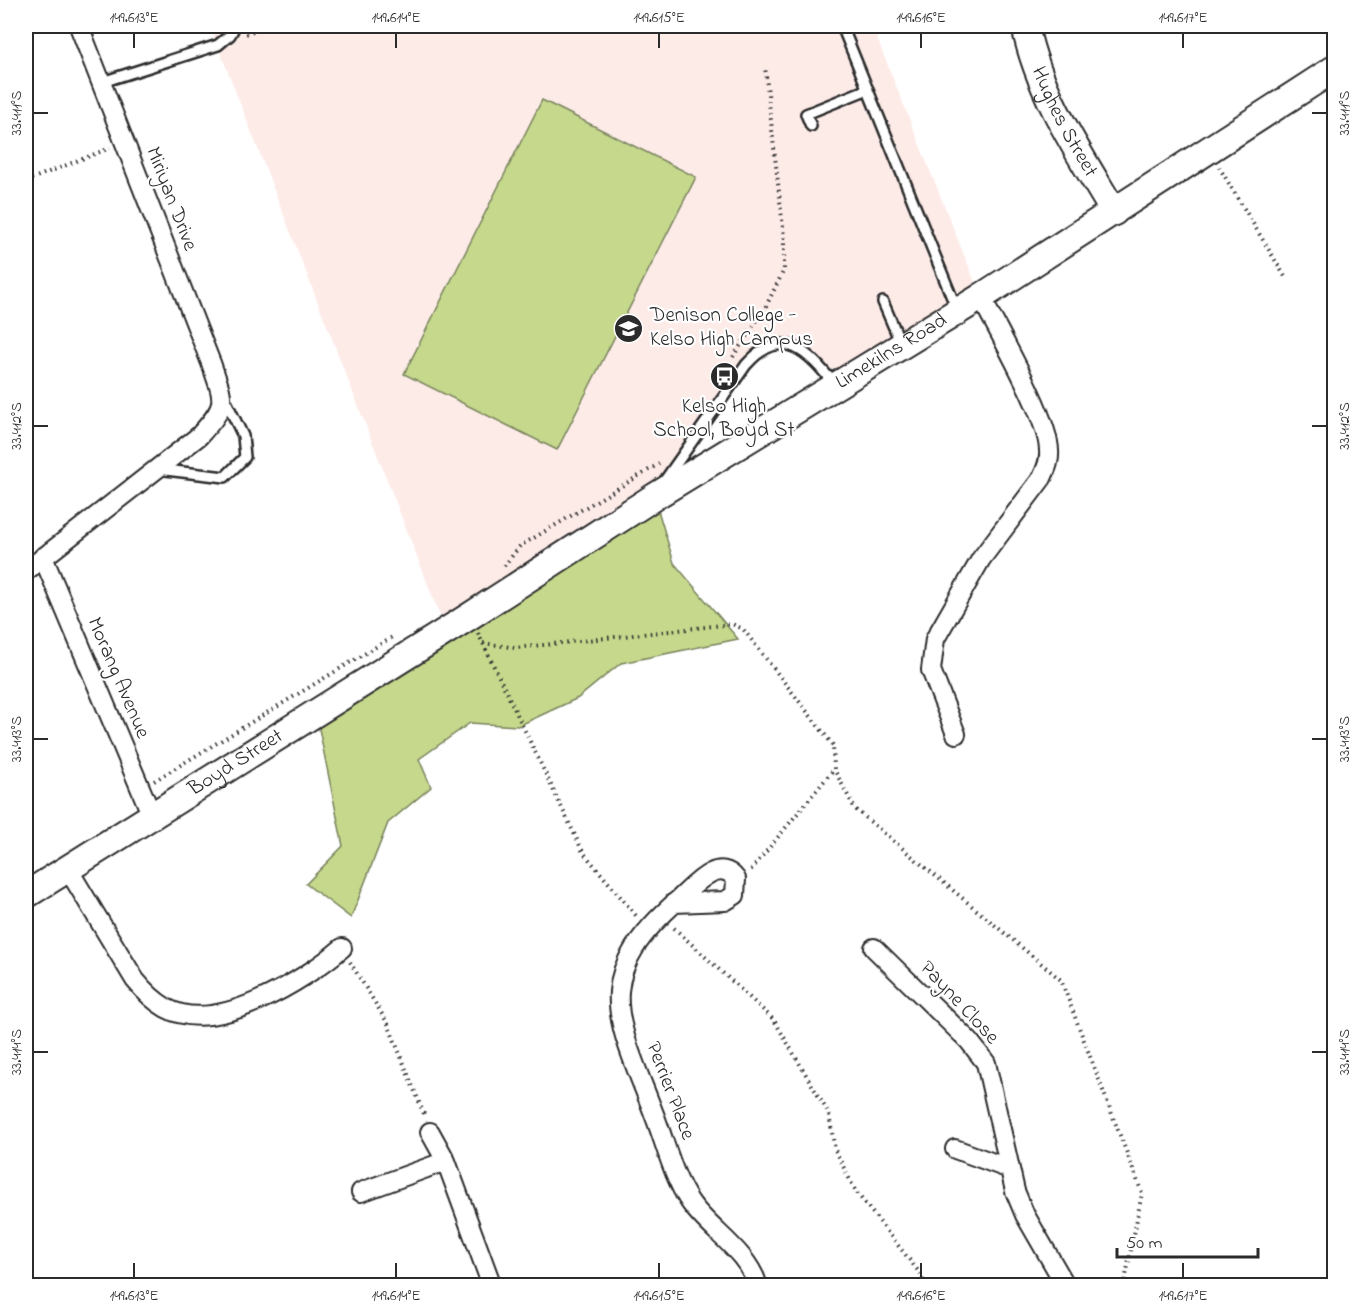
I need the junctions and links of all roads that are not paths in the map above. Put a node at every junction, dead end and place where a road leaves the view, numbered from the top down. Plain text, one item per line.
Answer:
1 (80, 26) edge
2 (235, 26) edge
3 (842, 26) edge
4 (1025, 26) edge
5 (1335, 69) edge
6 (102, 82) junction
7 (868, 89) junction
8 (811, 126) dead end
9 (1114, 212) junction
10 (981, 297) junction
11 (883, 302) dead end
12 (957, 312) junction
13 (902, 347) junction
14 (836, 387) junction
15 (220, 390) junction
16 (156, 469) junction
17 (654, 497) junction
18 (43, 557) junction
19 (26, 571) edge
20 (446, 631) joint
21 (956, 734) dead end
22 (152, 816) junction
23 (68, 869) junction
24 (26, 895) edge
25 (667, 909) junction
26 (342, 948) road end
27 (874, 948) dead end
28 (430, 1132) road end
29 (955, 1149) dead end
30 (446, 1161) junction
31 (1010, 1169) junction
32 (361, 1192) dead end
33 (492, 1286) edge
34 (758, 1286) edge
35 (1066, 1286) edge

1 - 6 street, Miriyan Drive
2 - 6 lane
3 - 7 lane
4 - 9 main road, Hughes Street
5 - 9 main road, Limekilns Road
6 - 15 street, Miriyan Drive
7 - 8 lane
7 - 12 lane
9 - 10 main road, Limekilns Road
10 - 12 main road, Limekilns Road
10 - 21 street
11 - 13 lane
12 - 13 main road, Limekilns Road
13 - 14 main road, Limekilns Road
14 - 17 main road, Limekilns Road
14 - 17 lane
15 - 16 street
15 - 16 lane, Miriyan Drive
16 - 18 street
17 - 20 main road, Limekilns Road
18 - 19 street
18 - 22 street, Morang Avenue
20 - 22 main road, Boyd Street
22 - 23 main road, Boyd Street
23 - 24 main road, Boyd Street
23 - 26 street
25 - 25 street, Perrier Place
25 - 34 street, Perrier Place
27 - 31 street, Payne Close
28 - 30 street
29 - 31 street
30 - 32 street
30 - 33 street
31 - 35 street, Payne Close

